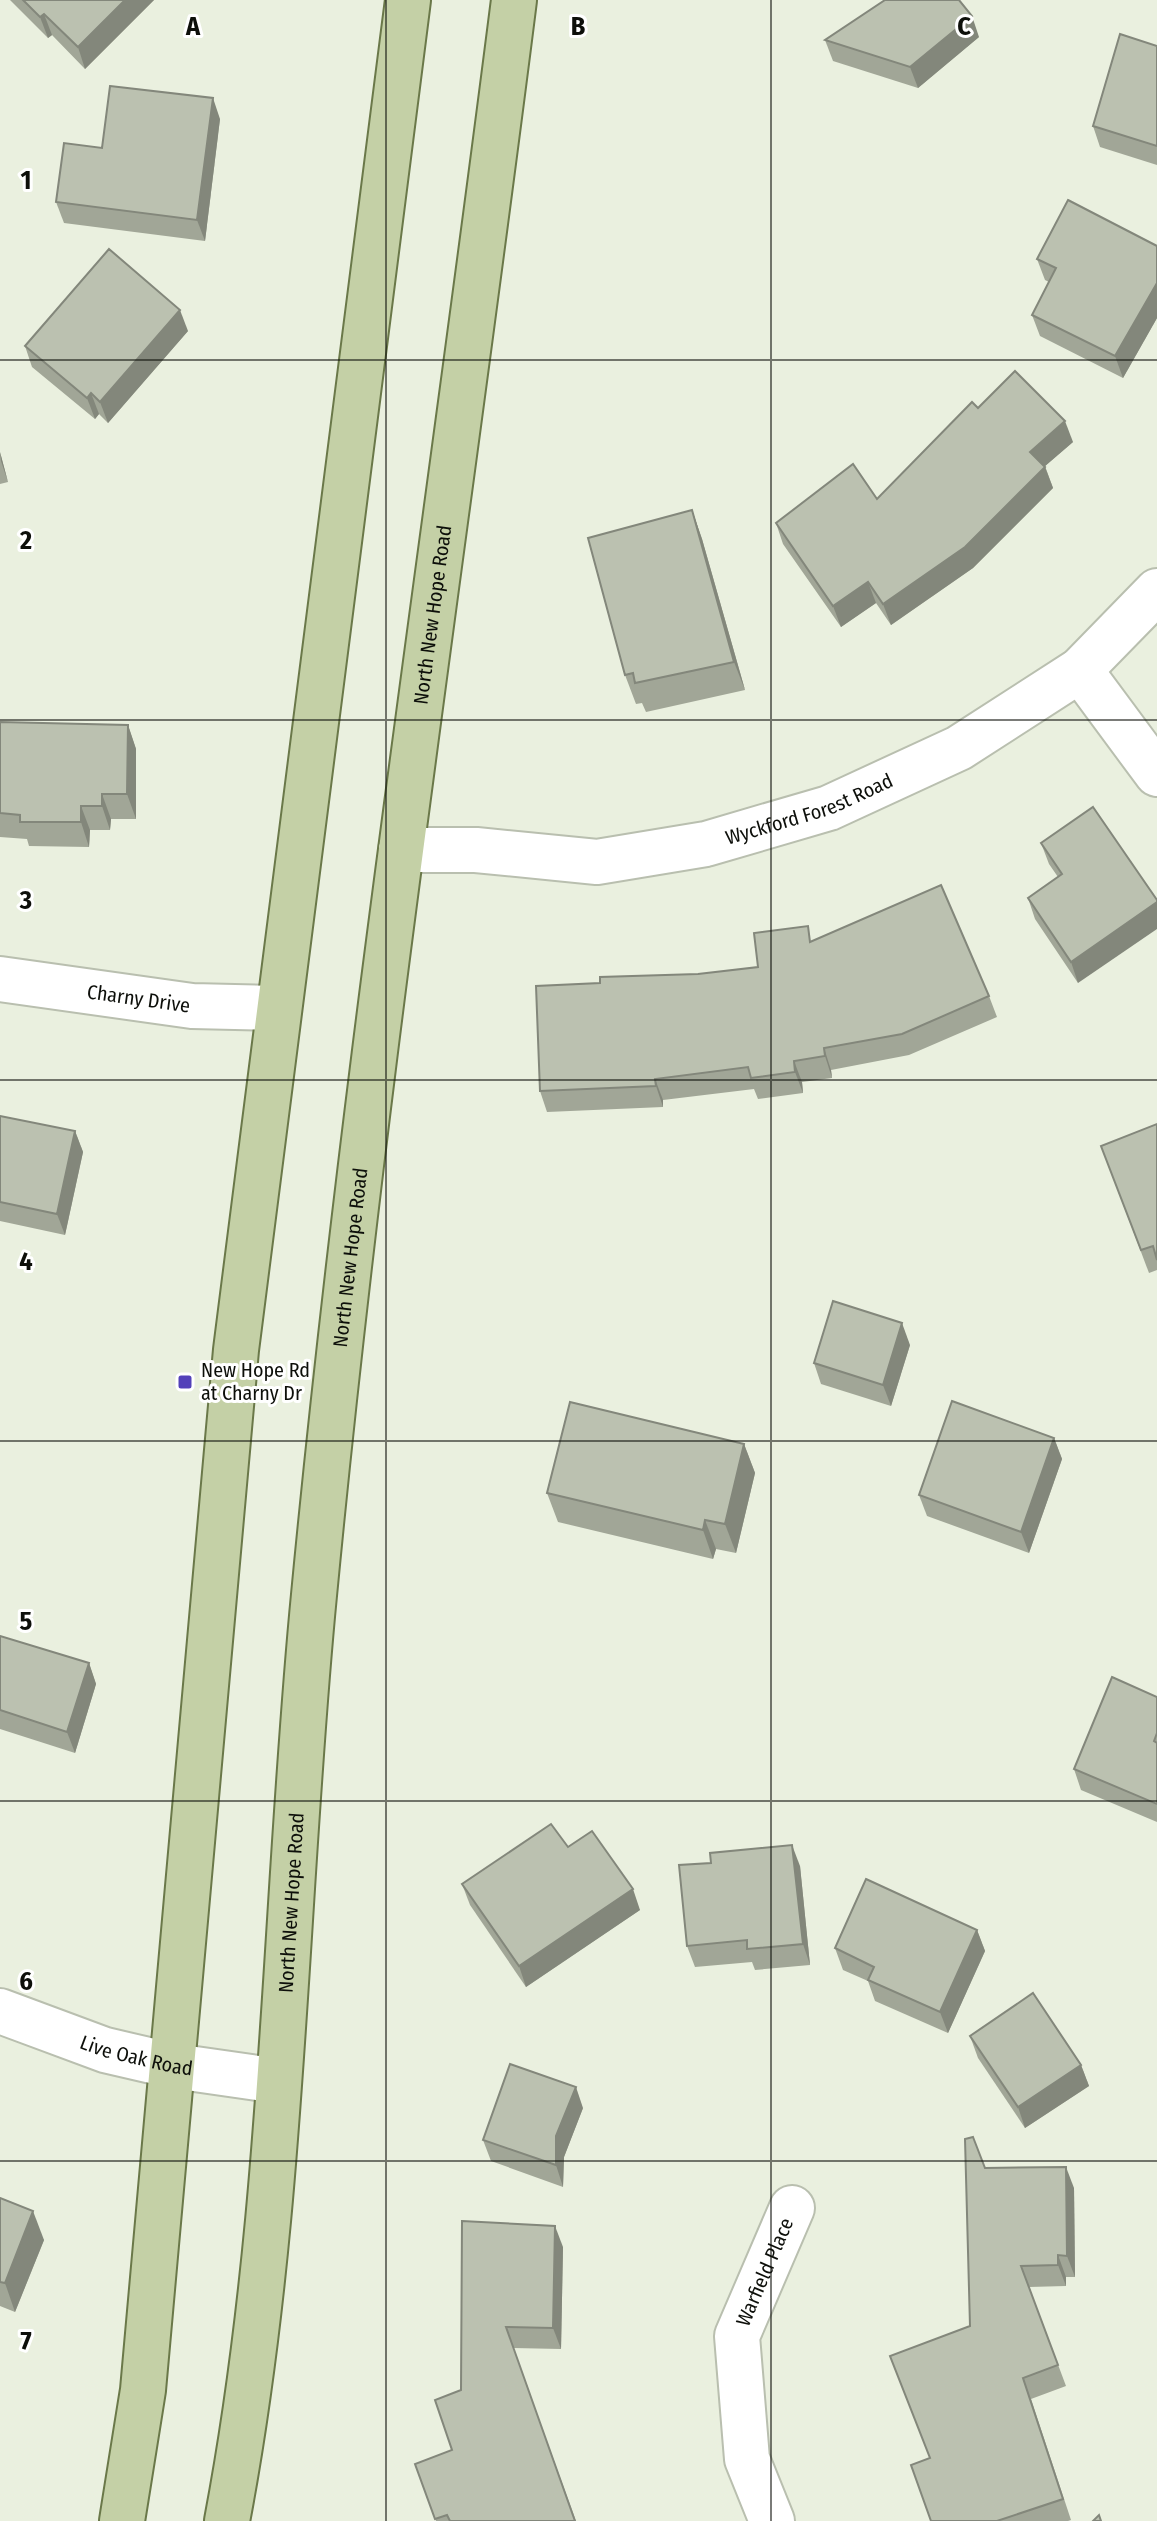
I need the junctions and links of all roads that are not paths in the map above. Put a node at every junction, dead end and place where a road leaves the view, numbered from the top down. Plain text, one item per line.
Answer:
1 (408, 0) edge
2 (514, 0) edge
3 (1157, 591) edge
4 (1080, 670) junction
5 (1157, 774) edge
6 (401, 850) junction
7 (0, 979) edge
8 (278, 1008) junction
9 (0, 2011) edge
10 (174, 2066) junction
11 (278, 2081) junction
12 (792, 2208) dead end
13 (122, 2521) edge
14 (227, 2521) edge
15 (772, 2521) edge

1 - 8 main road
2 - 6 main road, North New Hope Road
3 - 4 street, Wyckford Forest Road
4 - 5 street
4 - 6 street, Wyckford Forest Road
6 - 11 main road, North New Hope Road
7 - 8 street, Charny Drive
8 - 10 main road
9 - 10 street, Live Oak Road
10 - 11 street, Live Oak Road
10 - 13 main road
11 - 14 main road, North New Hope Road
12 - 15 street, Warfield Place

